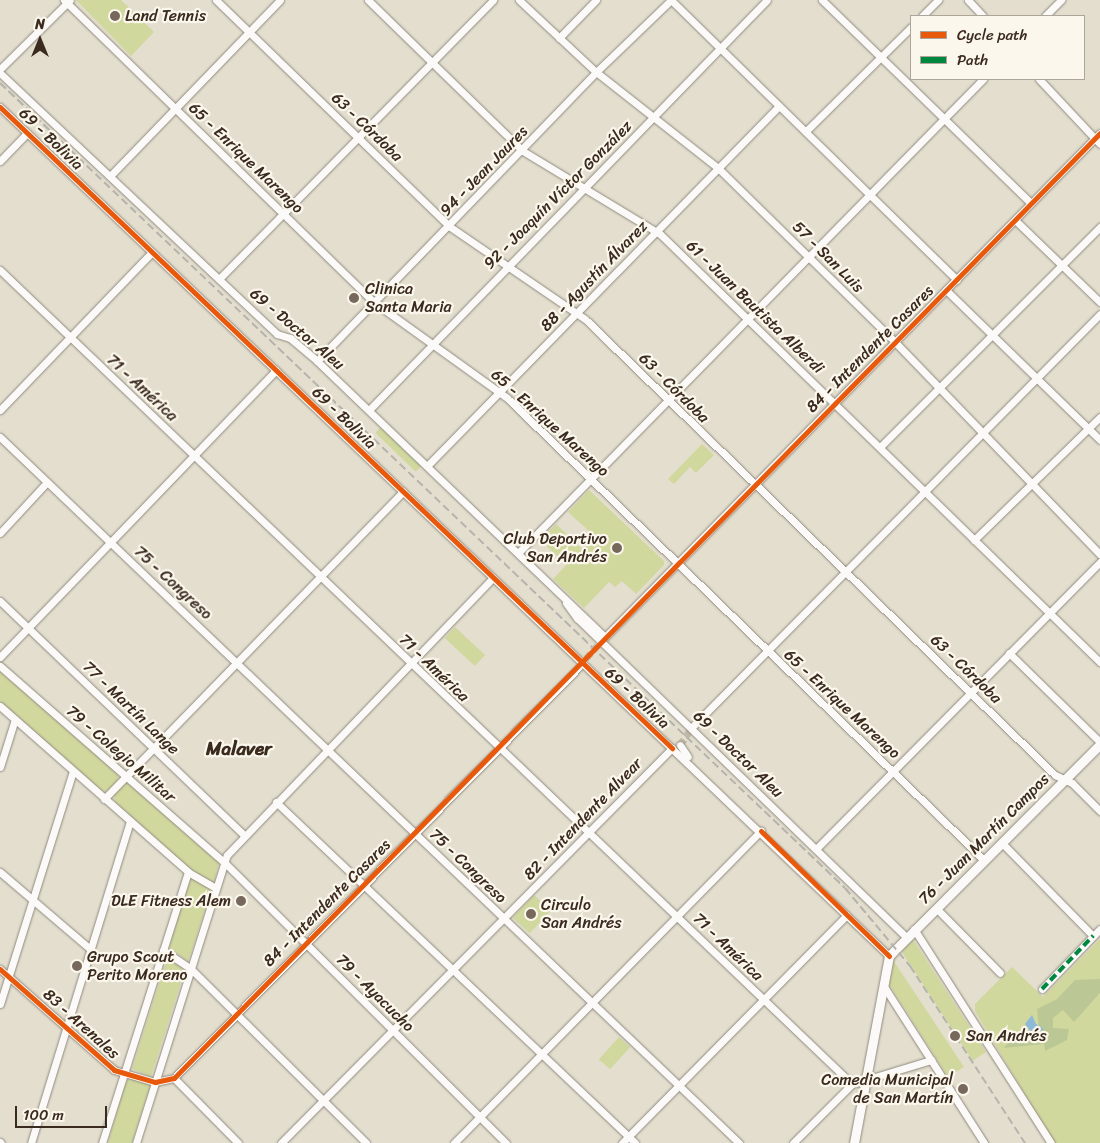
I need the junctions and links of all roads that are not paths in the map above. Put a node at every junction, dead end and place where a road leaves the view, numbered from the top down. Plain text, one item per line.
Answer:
1 (216, 0) edge
2 (280, 0) edge
3 (368, 0) edge
4 (493, 0) edge
5 (519, 0) edge
6 (596, 0) edge
7 (671, 0) edge
8 (766, 0) edge
9 (822, 0) edge
10 (938, 0) edge
11 (968, 0) edge
12 (1061, 0) edge
13 (67, 1) edge
14 (923, 15) edge
15 (981, 15) edge
16 (1046, 15) edge
17 (910, 28) edge
18 (249, 32) junction
19 (559, 38) junction
20 (720, 48) junction
21 (881, 57) junction
22 (431, 62) junction
23 (0, 71) edge
24 (596, 72) junction
25 (982, 80) edge
26 (1040, 80) edge
27 (779, 106) junction
28 (0, 107) edge
29 (174, 108) junction
30 (653, 118) junction
31 (944, 119) junction
32 (806, 131) junction
33 (27, 133) junction
34 (1100, 133) edge
35 (357, 137) junction
36 (1097, 142) edge
37 (523, 151) junction
38 (0, 161) edge
39 (718, 168) junction
40 (111, 175) junction
41 (585, 188) junction
42 (871, 193) junction
43 (1031, 204) junction
44 (283, 214) junction
45 (1015, 220) junction
46 (449, 226) junction
47 (1100, 227) edge
48 (657, 231) junction
49 (152, 252) junction
50 (809, 257) junction
51 (507, 266) junction
52 (1062, 266) junction
53 (0, 270) edge
54 (219, 279) junction
55 (957, 280) junction
56 (946, 290) junction
57 (1100, 302) edge
58 (375, 303) junction
59 (577, 312) junction
60 (1100, 314) edge
61 (748, 320) junction
62 (992, 335) junction
63 (69, 338) junction
64 (895, 342) junction
65 (431, 344) junction
66 (317, 361) junction
67 (276, 370) junction
68 (1036, 378) junction
69 (940, 389) junction
70 (500, 392) junction
71 (667, 401) junction
72 (834, 403) junction
73 (0, 410) edge
74 (369, 410) junction
75 (1100, 417) edge
76 (1088, 428) junction
77 (982, 435) junction
78 (0, 437) edge
79 (1100, 440) edge
80 (881, 446) junction
81 (195, 456) junction
82 (428, 465) junction
83 (591, 478) junction
84 (47, 482) junction
85 (1030, 484) junction
86 (754, 485) junction
87 (402, 492) junction
88 (925, 492) junction
89 (0, 534) edge
90 (974, 540) junction
91 (111, 542) junction
92 (518, 552) junction
93 (1100, 554) edge
94 (1100, 562) edge
95 (677, 563) junction
96 (846, 571) junction
97 (320, 576) junction
98 (493, 578) junction
99 (0, 601) edge
100 (1049, 613) junction
101 (28, 628) junction
102 (602, 638) junction
103 (767, 651) junction
104 (1009, 653) junction
105 (0, 657) edge
106 (580, 660) junction
107 (237, 662) junction
108 (1100, 662) edge
109 (410, 664) junction
110 (0, 666) edge
111 (586, 666) junction
112 (578, 668) tunnel mouth
113 (970, 693) junction
114 (0, 706) edge
115 (15, 719) junction
116 (692, 728) junction
117 (514, 732) junction
118 (1100, 743) edge
119 (680, 745) dead end
120 (328, 748) junction
121 (499, 748) junction
122 (672, 748) junction
123 (154, 749) junction
124 (0, 767) edge
125 (72, 771) junction
126 (893, 771) junction
127 (125, 776) junction
128 (1064, 780) junction
129 (104, 799) junction
130 (276, 802) junction
131 (1100, 811) edge
132 (742, 814) junction
133 (130, 821) junction
134 (761, 831) junction
135 (415, 832) junction
136 (589, 832) junction
137 (244, 835) junction
138 (1002, 843) junction
139 (816, 849) junction
140 (984, 860) junction
141 (224, 862) junction
142 (0, 872) edge
143 (188, 872) junction
144 (364, 884) junction
145 (216, 888) junction
146 (32, 900) junction
147 (936, 908) junction
148 (847, 915) junction
149 (676, 916) junction
150 (505, 918) junction
151 (1100, 929) edge
152 (914, 930) junction
153 (1093, 936) junction
154 (906, 937) junction
155 (305, 942) junction
156 (90, 949) junction
157 (163, 950) junction
158 (889, 956) junction
159 (190, 968) junction
160 (0, 969) edge
161 (453, 969) junction
162 (1000, 973) dead end
163 (8, 976) junction
164 (883, 985) junction
165 (1042, 989) dead end
166 (592, 1002) junction
167 (764, 1002) junction
168 (0, 1004) edge
169 (237, 1014) junction
170 (67, 1027) junction
171 (393, 1029) junction
172 (540, 1054) junction
173 (931, 1060) junction
174 (124, 1075) junction
175 (174, 1078) junction
176 (864, 1081) junction
177 (155, 1082) junction
178 (852, 1084) junction
179 (680, 1085) junction
180 (324, 1101) junction
181 (480, 1116) junction
182 (628, 1137) junction
183 (981, 1142) edge
184 (31, 1143) edge
185 (102, 1143) edge
186 (136, 1143) edge
187 (238, 1143) edge
188 (281, 1143) edge
189 (366, 1143) edge
190 (454, 1143) edge
191 (506, 1143) edge
192 (622, 1143) edge
193 (635, 1143) edge
194 (740, 1143) edge
195 (792, 1143) edge
196 (854, 1143) edge
197 (1051, 1143) edge

1 - 18 street, 63 - Córdoba
2 - 18 street
3 - 22 street, 61 - Juan Bautista Alberdi
4 - 22 street
5 - 19 street, 57 - San Luis
6 - 19 street
7 - 20 street
7 - 24 street, 94 - Jean Jaures
8 - 20 street, 92 - Joaquín Víctor González
9 - 21 street
10 - 14 street
11 - 15 street
12 - 16 street
13 - 23 street
13 - 29 street, 65 - Enrique Marengo
17 - 21 street
18 - 29 street
18 - 35 street, 63 - Córdoba
19 - 24 street, 57 - San Luis
20 - 27 street
20 - 30 street, 92 - Joaquín Víctor González
21 - 31 street
21 - 32 street
22 - 35 street
22 - 37 street, 61 - Juan Bautista Alberdi
23 - 40 street, 69 - Doctor Aleu
24 - 30 street, 57 - San Luis
24 - 37 street, 94 - Jean Jaures
25 - 31 street
26 - 36 street
27 - 32 street
27 - 39 street, 88 - Agustín Álvarez
28 - 33 street, 69 - Bolivia
29 - 40 street
29 - 44 street, 65 - Enrique Marengo
30 - 39 street, 57 - San Luis
30 - 41 street, 92 - Joaquín Víctor González
31 - 42 street
31 - 43 street
32 - 42 street
33 - 38 street
33 - 49 street, 69 - Bolivia
34 - 36 street, 84 - Intendente Casares
35 - 44 street
35 - 46 street, 63 - Córdoba
36 - 43 street, 84 - Intendente Casares
37 - 41 street, 61 - Juan Bautista Alberdi
37 - 46 street, 94 - Jean Jaures
39 - 48 street, 88 - Agustín Álvarez
39 - 50 street, 57 - San Luis
40 - 54 street, 69 - Doctor Aleu
41 - 48 street, 61 - Juan Bautista Alberdi
41 - 51 street, 92 - Joaquín Víctor González
42 - 50 street
42 - 55 street
43 - 45 street, 84 - Intendente Casares
44 - 54 street
44 - 58 street, 65 - Enrique Marengo
45 - 52 street
45 - 55 street, 84 - Intendente Casares
46 - 51 street, 63 - Córdoba
46 - 58 street, 94 - Jean Jaures
47 - 52 street
48 - 59 street, 88 - Agustín Álvarez
48 - 61 street, 61 - Juan Bautista Alberdi
49 - 63 street
49 - 67 street, 69 - Bolivia
50 - 61 street
50 - 64 street, 57 - San Luis
51 - 59 street, 63 - Córdoba
51 - 65 street, 92 - Joaquín Víctor González
52 - 57 street
52 - 62 street
53 - 63 street, 71 - América
54 - 66 street, 69 - Doctor Aleu
55 - 56 street, 84 - Intendente Casares
56 - 62 street
56 - 64 street, 84 - Intendente Casares
58 - 65 street, 65 - Enrique Marengo
58 - 66 street, 94 - Jean Jaures
59 - 70 street, 88 - Agustín Álvarez
59 - 71 street, 63 - Córdoba
60 - 68 street
61 - 71 street
61 - 72 street, 61 - Juan Bautista Alberdi
62 - 68 street
62 - 69 street
63 - 73 street
63 - 81 street, 71 - América
64 - 69 street, 57 - San Luis
64 - 72 street, 84 - Intendente Casares
65 - 70 street, 65 - Enrique Marengo
65 - 74 street, 92 - Joaquín Víctor González
66 - 74 street, 69 - Doctor Aleu
67 - 81 street
67 - 87 street, 69 - Bolivia
68 - 76 street
68 - 77 street
69 - 77 street, 57 - San Luis
69 - 80 street
70 - 82 street, 88 - Agustín Álvarez
70 - 83 street, 65 - Enrique Marengo
71 - 83 street
71 - 86 street, 63 - Córdoba
72 - 80 street, 61 - Juan Bautista Alberdi
72 - 86 street, 84 - Intendente Casares
74 - 82 street, 69 - Doctor Aleu
75 - 76 street
76 - 79 street
76 - 85 street
77 - 85 street, 57 - San Luis
77 - 88 street
78 - 84 street, 75 - Congreso
80 - 88 street, 61 - Juan Bautista Alberdi
81 - 91 street
81 - 97 street, 71 - América
82 - 92 street, 69 - Doctor Aleu
83 - 92 street
83 - 95 street, 65 - Enrique Marengo
84 - 89 street
84 - 91 street, 75 - Congreso
85 - 90 street
85 - 93 street, 57 - San Luis
86 - 95 street, 84 - Intendente Casares
86 - 96 street, 63 - Córdoba
87 - 97 street
87 - 98 street, 69 - Bolivia
88 - 90 street, 61 - Juan Bautista Alberdi
88 - 96 street
90 - 100 street, 61 - Juan Bautista Alberdi
91 - 101 street
91 - 107 street, 75 - Congreso
92 - 102 street, 69 - Doctor Aleu
94 - 100 street
95 - 102 street, 84 - Intendente Casares
95 - 103 street, 65 - Enrique Marengo
96 - 103 street
96 - 113 street, 63 - Córdoba
97 - 107 street
97 - 109 street, 71 - América
98 - 106 street, 69 - Bolivia
98 - 109 street
99 - 101 street, 77 - Martín Lange
100 - 104 street
100 - 108 street, 61 - Juan Bautista Alberdi
101 - 105 street
101 - 123 street, 77 - Martín Lange
102 - 116 street, 69 - Doctor Aleu
103 - 116 street
103 - 126 street, 65 - Enrique Marengo
104 - 113 street
104 - 118 street
106 - 111 street, 69 - Bolivia
106 - 117 street, 84 - Intendente Casares
107 - 120 street, 75 - Congreso
107 - 123 street
109 - 120 street
109 - 121 street, 71 - América
110 - 127 street, 79 - Colegio Militar
111 - 117 street, 84 - Intendente Casares
111 - 122 street, 69 - Bolivia
112 - 117 street, 84 - Intendente Casares
113 - 126 street
113 - 128 street, 63 - Córdoba
114 - 115 street
115 - 124 street
115 - 125 street
116 - 139 street, 69 - Doctor Aleu
117 - 121 street, 84 - Intendente Casares
118 - 128 main road, 76 - Juan Martín Campos
119 - 132 street, 69 - Bolivia
120 - 130 street
120 - 135 street, 75 - Congreso
121 - 135 street, 84 - Intendente Casares
121 - 136 street, 71 - América
122 - 132 street, 69 - Bolivia
122 - 136 street, 82 - Intendente Alvear
123 - 127 street
123 - 137 street, 77 - Martín Lange
125 - 129 street
125 - 146 street
126 - 139 street
126 - 140 street, 65 - Enrique Marengo
127 - 129 street
127 - 141 street, 79 - Colegio Militar
128 - 131 street, 63 - Córdoba
128 - 138 main road, 76 - Juan Martín Campos
129 - 133 street
130 - 137 street
130 - 144 street
132 - 134 street, 69 - Bolivia
133 - 143 street
133 - 156 street
134 - 148 street, 69 - Bolivia
134 - 149 street
135 - 144 street, 84 - Intendente Casares
135 - 150 street, 75 - Congreso
136 - 149 street, 71 - América
136 - 150 street, 82 - Intendente Alvear
137 - 141 street
138 - 140 main road, 76 - Juan Martín Campos
138 - 153 street
139 - 154 street, 69 - Doctor Aleu
140 - 147 main road, 76 - Juan Martín Campos
141 - 145 street
141 - 155 street, 79 - Ayacucho
142 - 146 street
143 - 145 street
143 - 157 street
144 - 155 street, 84 - Intendente Casares
144 - 161 street
145 - 159 street
146 - 156 street
146 - 163 street
147 - 152 main road, 76 - Juan Martín Campos
147 - 162 street
148 - 158 street, 69 - Bolivia
148 - 167 street
149 - 166 street
149 - 167 street, 71 - América
150 - 161 street, 82 - Intendente Alvear
150 - 166 street, 75 - Congreso
151 - 153 street
152 - 154 main road, 76 - Juan Martín Campos
152 - 197 street
153 - 165 street
154 - 158 main road, 76 - Juan Martín Campos
155 - 169 street, 84 - Intendente Casares
155 - 171 street, 79 - Ayacucho
156 - 170 street
157 - 159 street
157 - 174 street
158 - 164 main road
159 - 169 street
159 - 177 street
160 - 163 street, 83 - Arenales
161 - 171 street, 82 - Intendente Alvear
161 - 172 street
163 - 168 street
163 - 170 street, 83 - Arenales
164 - 173 street
164 - 176 main road
166 - 172 street
166 - 179 street, 75 - Congreso
167 - 178 street, 71 - América
167 - 179 street
169 - 175 street, 84 - Intendente Casares
169 - 180 street
170 - 174 street, 83 - Arenales
170 - 184 street
171 - 180 street, 82 - Intendente Alvear
171 - 181 street, 79 - Ayacucho
172 - 181 street
172 - 182 street
173 - 176 street
173 - 183 street
174 - 177 street, 83 - Arenales
174 - 185 street
175 - 177 street
175 - 187 street
176 - 178 street
176 - 196 main road
177 - 186 street
178 - 195 street
179 - 182 street
179 - 194 street, 75 - Congreso
180 - 188 street, 82 - Intendente Alvear
180 - 189 street
181 - 190 street
181 - 191 street, 79 - Ayacucho
182 - 192 street
182 - 193 street

